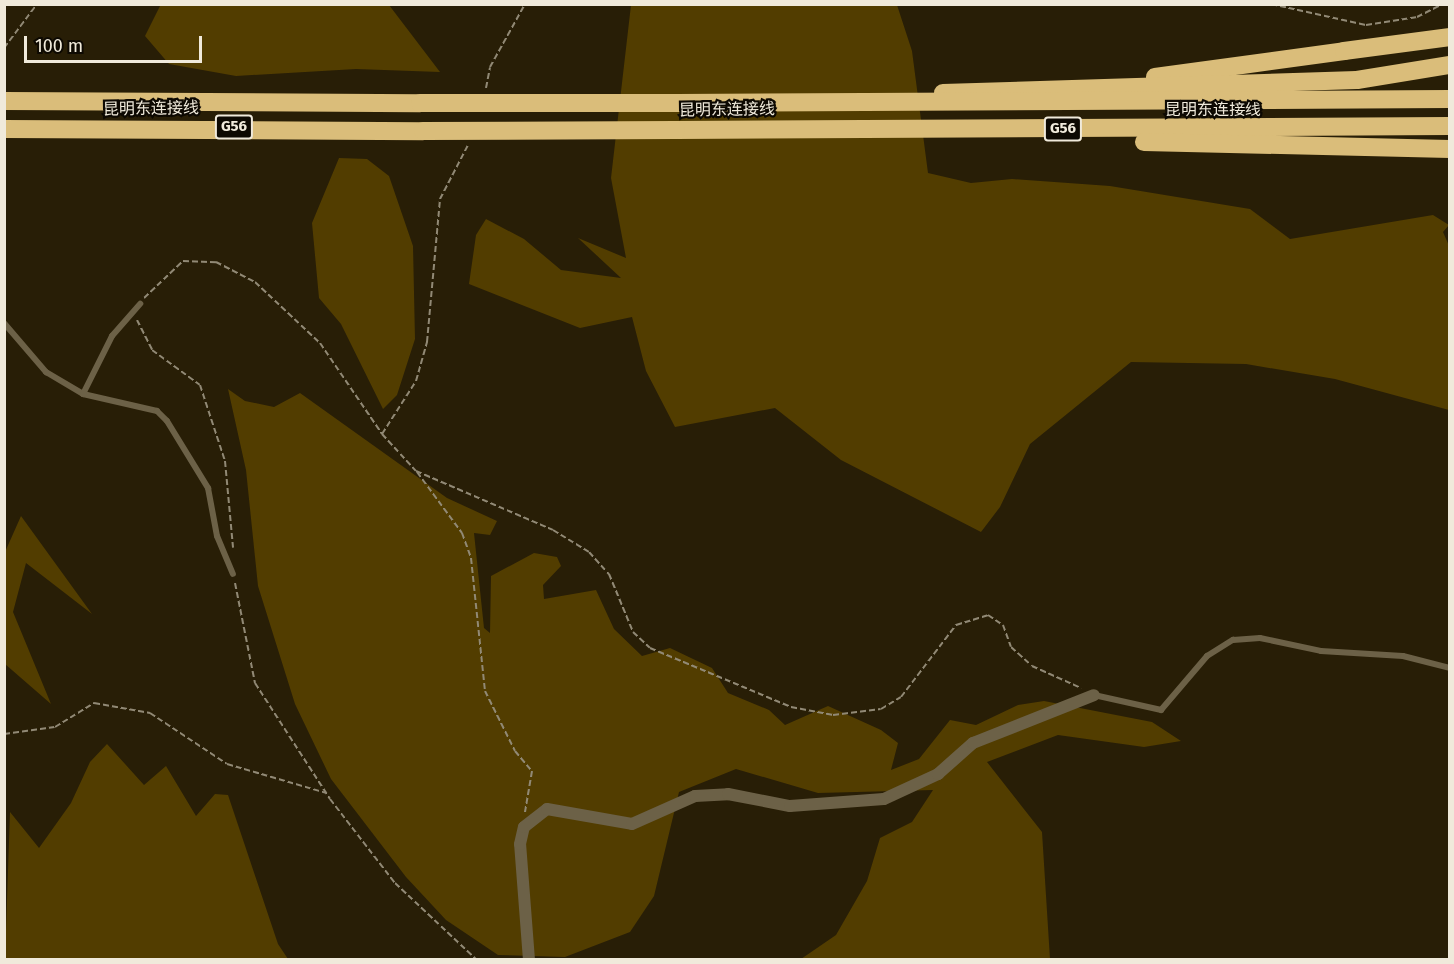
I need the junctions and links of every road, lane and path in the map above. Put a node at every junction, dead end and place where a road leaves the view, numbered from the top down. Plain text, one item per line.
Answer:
1 (37, 4) edge
2 (525, 4) edge
3 (1271, 4) edge
4 (1442, 4) edge
5 (1437, 6) edge
6 (1449, 37) edge
7 (4, 48) edge
8 (1449, 64) edge
9 (1093, 87) junction
10 (484, 99) dead end
11 (1449, 99) edge
12 (4, 101) edge
13 (797, 103) junction
14 (1449, 126) edge
15 (4, 129) edge
16 (900, 129) junction
17 (471, 140) dead end
18 (1449, 149) edge
19 (140, 304) junction
20 (4, 323) edge
21 (82, 394) junction
22 (382, 434) junction
23 (416, 471) junction
24 (234, 574) junction
25 (1449, 668) edge
26 (1094, 694) junction
27 (4, 734) edge
28 (326, 793) junction
29 (524, 827) junction
30 (477, 960) edge
31 (529, 960) edge

1 - 7 path
2 - 10 path
3 - 5 path
4 - 5 path
6 - 9 highway, bridge
8 - 9 highway
9 - 13 highway
11 - 13 highway, 昆明东连接线 / G56
12 - 13 highway, 昆明东连接线 / G56, bridge
14 - 16 highway, 昆明东连接线 / G56
15 - 16 highway, 昆明东连接线 / G56, bridge
16 - 18 highway
17 - 22 path
19 - 21 lane
19 - 22 path
19 - 24 path
20 - 21 lane
21 - 24 lane
22 - 23 path
23 - 26 path
23 - 29 path
24 - 28 path
25 - 26 lane
26 - 29 street
27 - 28 path
28 - 30 path
29 - 31 street

